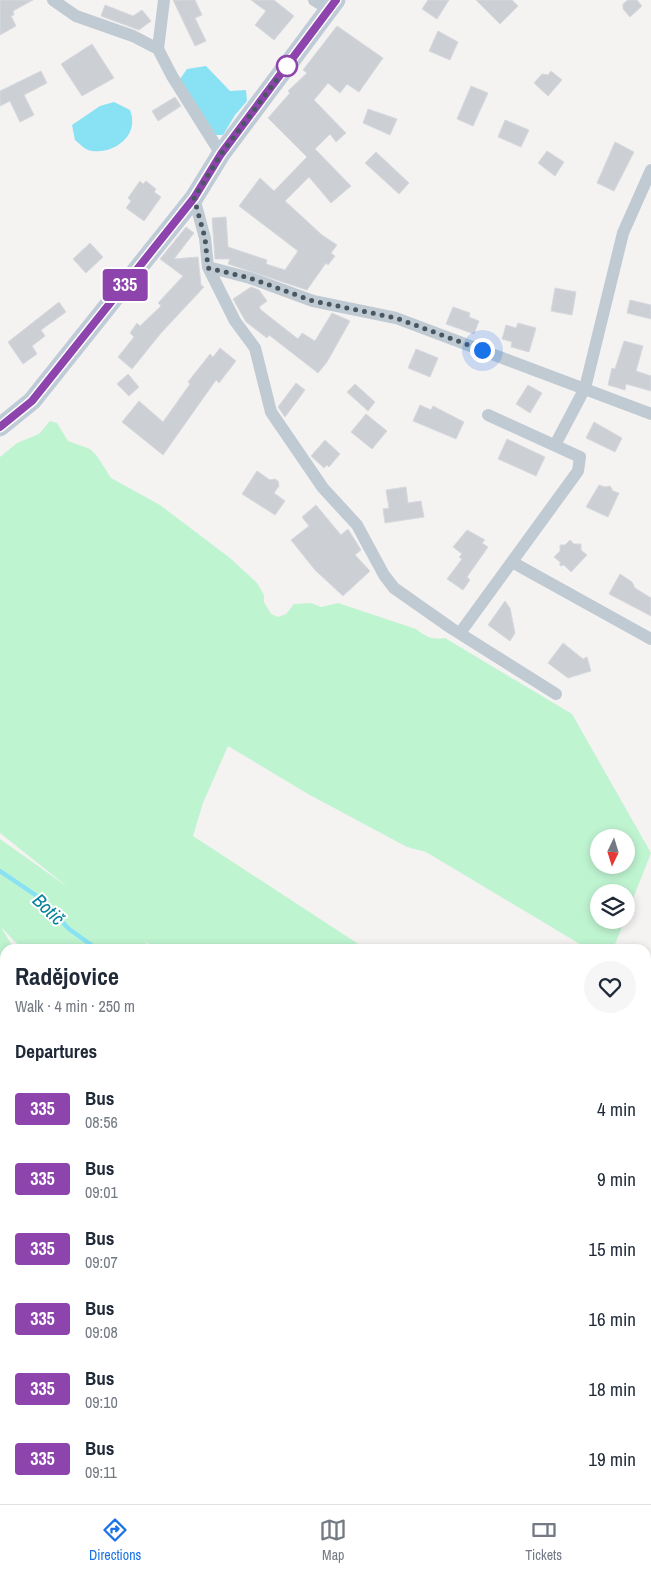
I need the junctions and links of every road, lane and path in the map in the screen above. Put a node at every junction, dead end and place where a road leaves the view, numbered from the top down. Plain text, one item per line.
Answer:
1 (53, 0) edge
2 (164, 0) edge
3 (326, 3) edge
4 (158, 49) junction
5 (221, 154) junction
6 (651, 170) edge
7 (194, 198) junction
8 (208, 268) junction
9 (585, 388) junction
10 (651, 414) edge
11 (488, 415) dead end
12 (0, 428) edge
13 (555, 446) junction
14 (512, 562) junction
15 (460, 633) junction
16 (651, 639) edge
17 (556, 694) dead end

1 - 4 street
2 - 4 street
3 - 5 street
4 - 5 street
5 - 7 street
6 - 9 street
7 - 8 street
7 - 12 street
8 - 9 street
8 - 15 street
9 - 10 street
9 - 13 street
11 - 13 street
13 - 14 street
14 - 15 street
14 - 16 street
15 - 17 street

